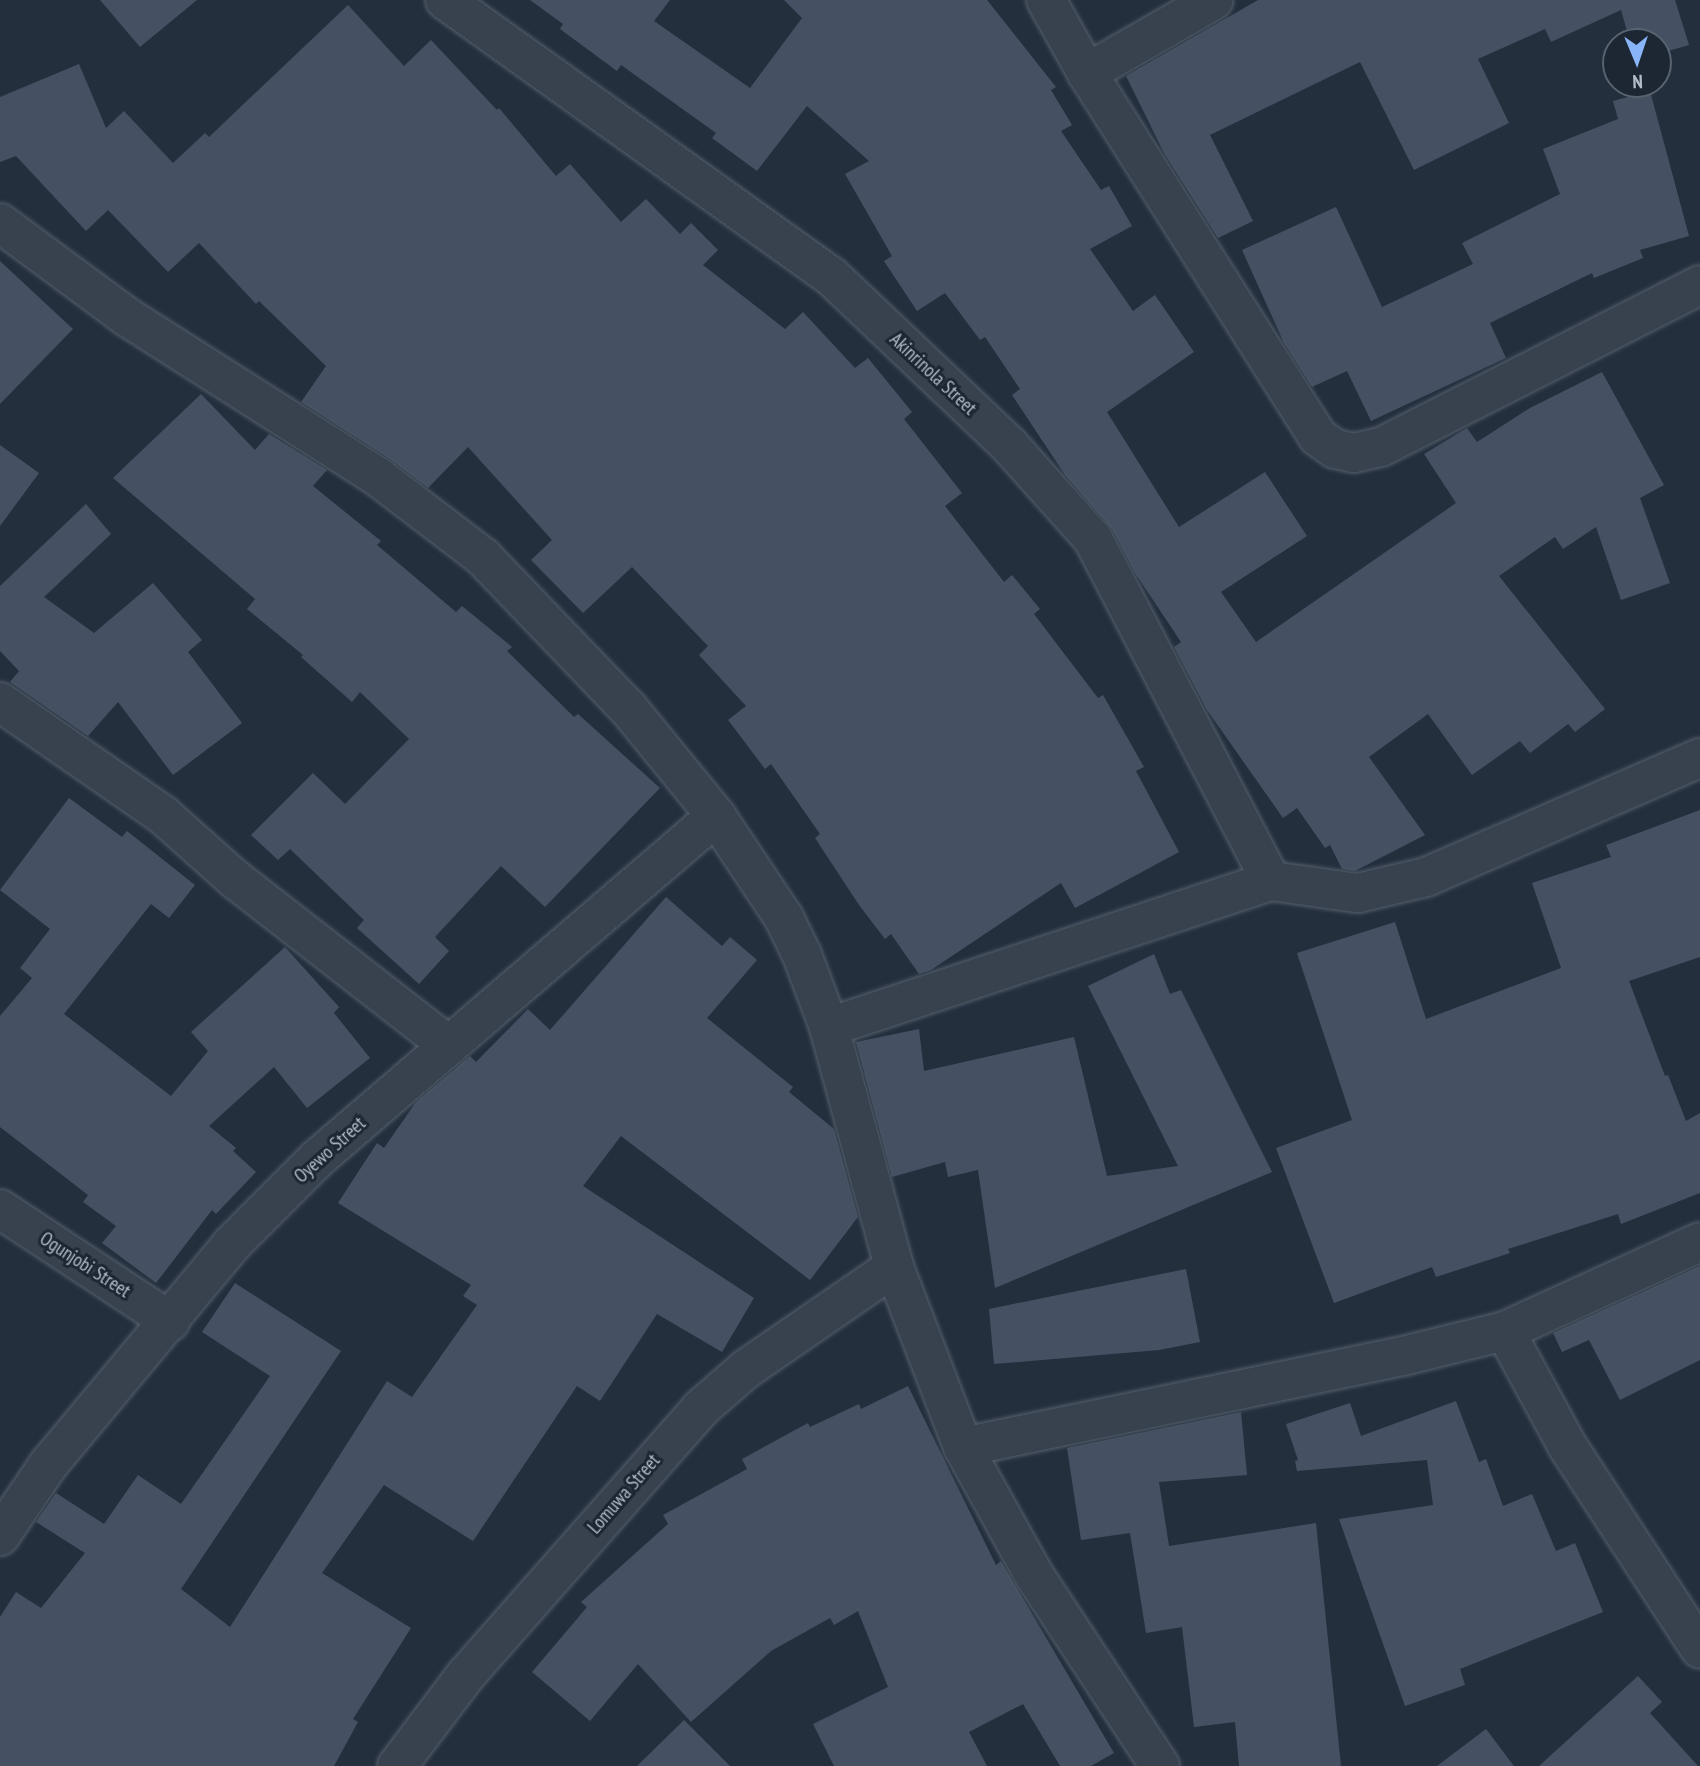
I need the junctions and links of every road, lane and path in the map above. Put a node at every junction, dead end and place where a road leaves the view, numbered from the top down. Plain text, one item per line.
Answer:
1 (445, 0) edge
2 (1046, 0) edge
3 (1214, 0) edge
4 (1087, 72) junction
5 (0, 223) edge
6 (1700, 285) edge
7 (0, 702) edge
8 (1700, 758) edge
9 (716, 816) junction
10 (1271, 881) junction
11 (829, 1027) junction
12 (449, 1046) junction
13 (0, 1209) edge
14 (1700, 1242) edge
15 (894, 1268) junction
16 (170, 1321) junction
17 (1505, 1331) junction
18 (963, 1447) junction
19 (0, 1536) edge
20 (1700, 1649) edge
21 (397, 1766) edge
22 (1160, 1766) edge

1 - 10 street, Akinrinola Street
2 - 4 street
3 - 4 street
4 - 6 street
5 - 9 street
7 - 12 street
8 - 10 street
9 - 11 street
9 - 12 street, Oyewo Street
10 - 11 street
11 - 15 street
12 - 16 street, Oyewo Street
13 - 16 street, Ogunjobi Street
14 - 17 street
15 - 18 street
15 - 21 street, Lomuwa Street
16 - 19 street, Oyewo Street
17 - 18 street
17 - 20 street
18 - 22 street

